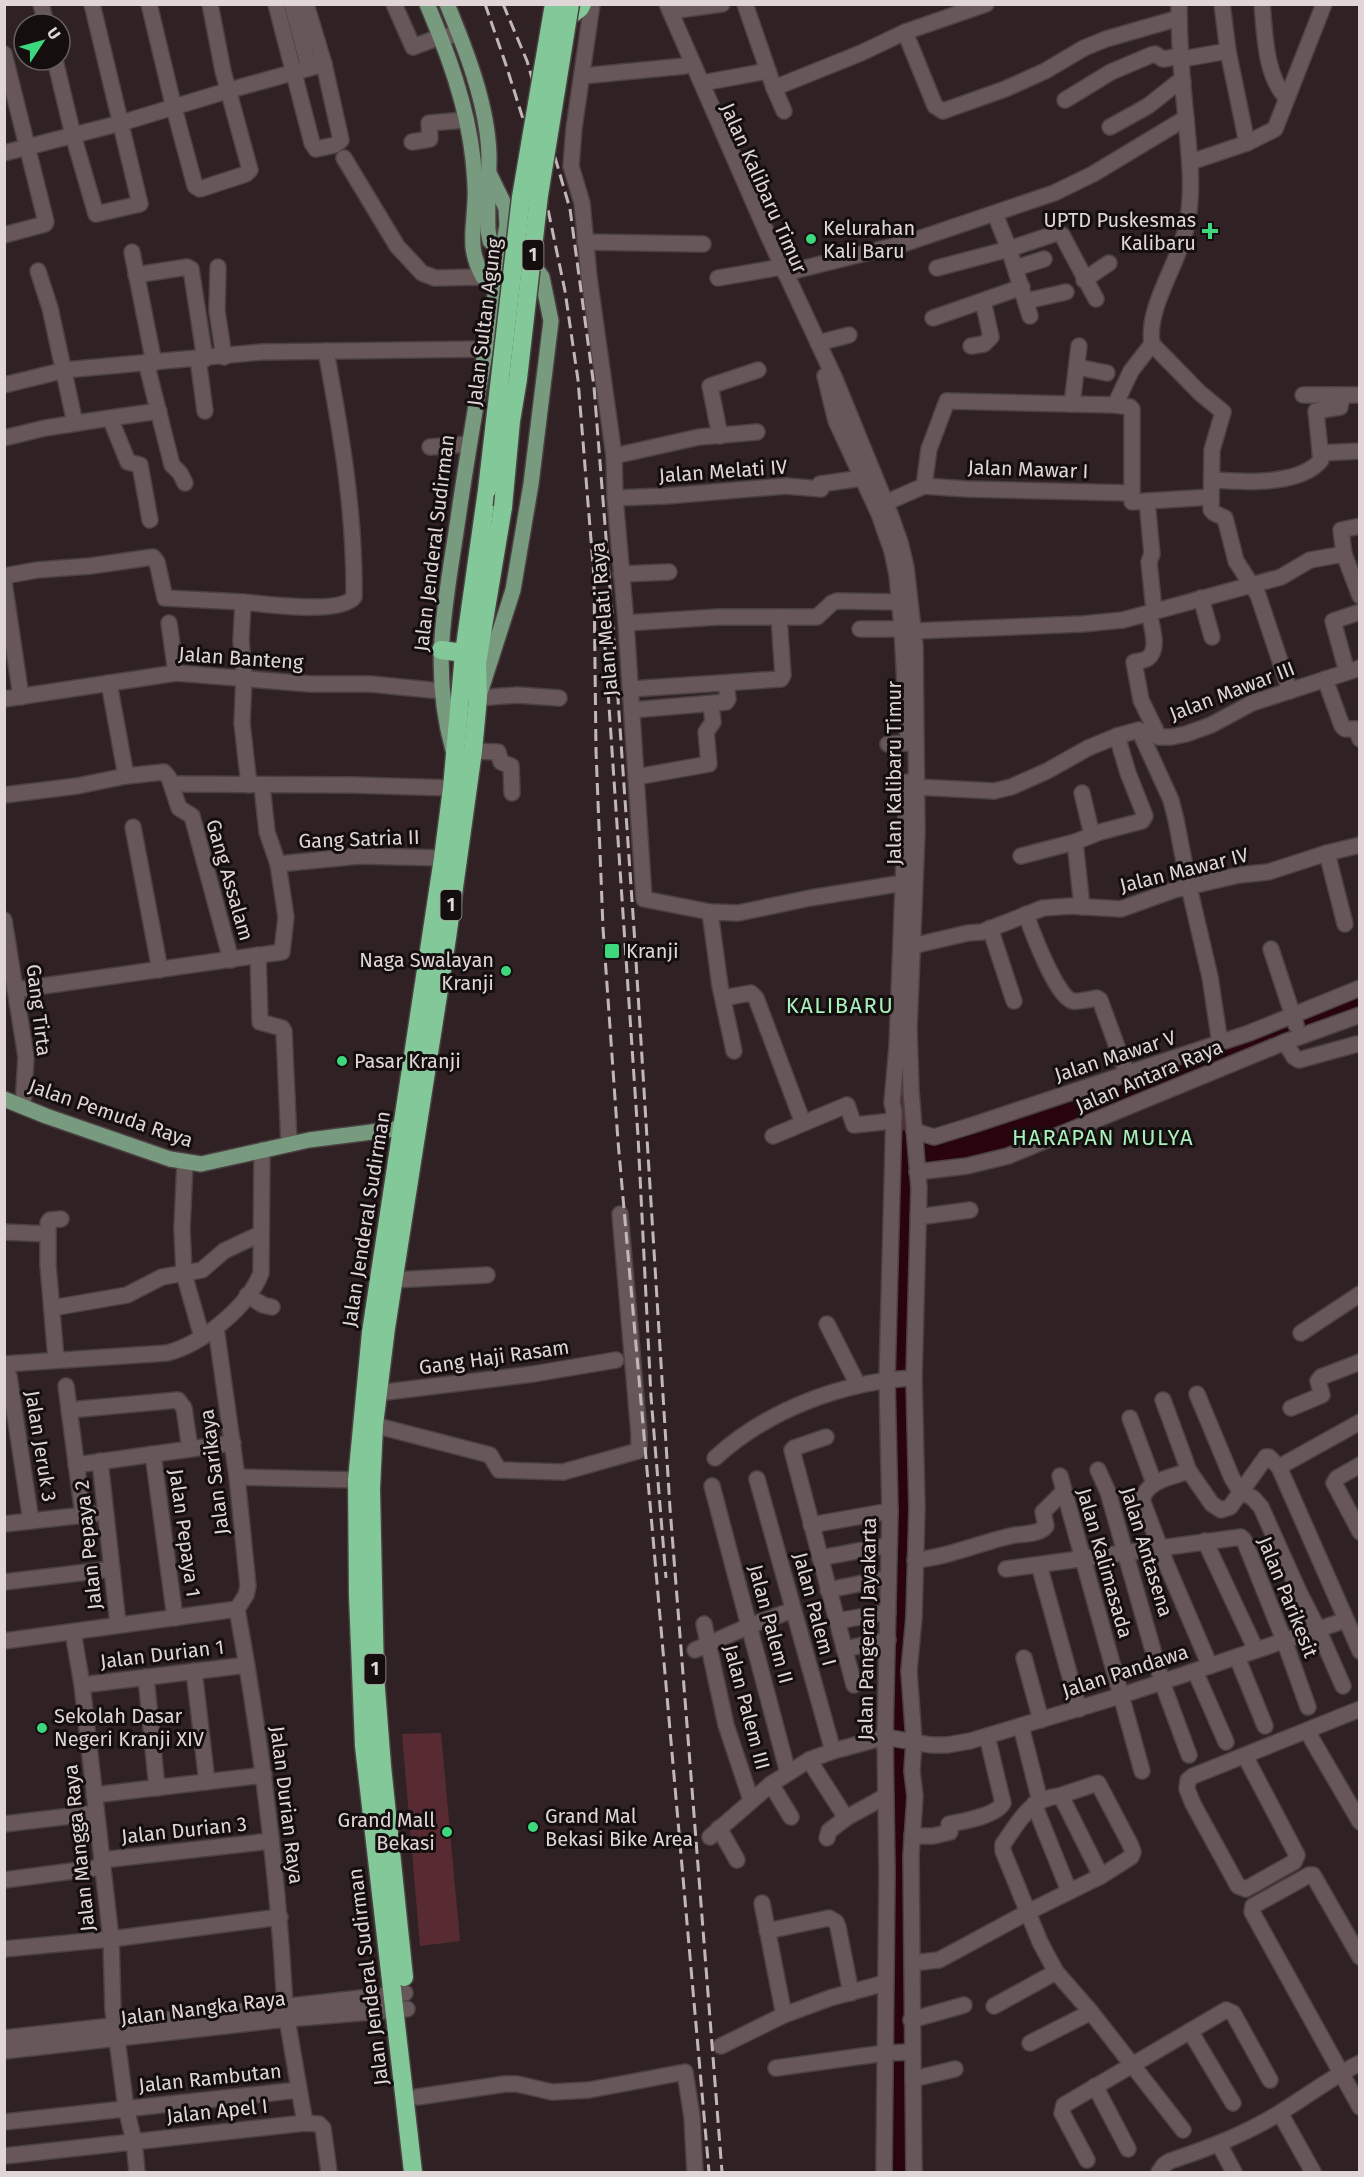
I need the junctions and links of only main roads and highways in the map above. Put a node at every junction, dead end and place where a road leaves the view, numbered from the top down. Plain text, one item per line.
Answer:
1 (427, 4) edge
2 (447, 4) edge
3 (549, 4) edge
4 (554, 4) edge
5 (570, 4) edge
6 (582, 4) edge
7 (502, 251) junction
8 (490, 277) junction
9 (545, 292) junction
10 (441, 650) junction
11 (470, 658) junction
12 (478, 698) junction
13 (454, 753) junction
14 (4, 1099) edge
15 (410, 1129) junction
16 (380, 1318) junction
17 (368, 1677) junction
18 (400, 2002) junction
19 (413, 2172) edge
20 (425, 2172) edge

1 - 8 main road
2 - 7 main road
3 - 6 highway
4 - 11 highway, Jalan Sultan Agung / 1, bridge
5 - 11 highway, Jalan Sultan Agung / 1, bridge
7 - 8 main road, Jalan Jenderal Sudirman
7 - 9 main road, Jalan Jenderal Sudirman
8 - 9 main road
8 - 10 main road, Jalan Jenderal Sudirman
9 - 12 main road, Jalan Jenderal Sudirman
10 - 11 highway
10 - 13 main road, Jalan Jenderal Sudirman
11 - 12 highway, Jalan Jenderal Sudirman / 1
11 - 13 highway, Jalan Sultan Agung / 1
12 - 15 highway, Jalan Jenderal Sudirman / 1
13 - 15 highway, Jalan Jenderal Sudirman / 1
14 - 15 main road, Jalan Pemuda Raya
15 - 16 highway, Jalan Jenderal Sudirman / 1
15 - 16 highway, Jalan Jenderal Sudirman / 1
16 - 17 highway, Jalan Jenderal Sudirman / 1
16 - 17 highway, Jalan Jenderal Sudirman / 1
17 - 18 highway, Jalan Jenderal Sudirman / 1
18 - 19 highway, Jalan Jenderal Sudirman / 1
18 - 20 highway, Jalan Jenderal Sudirman / 1

